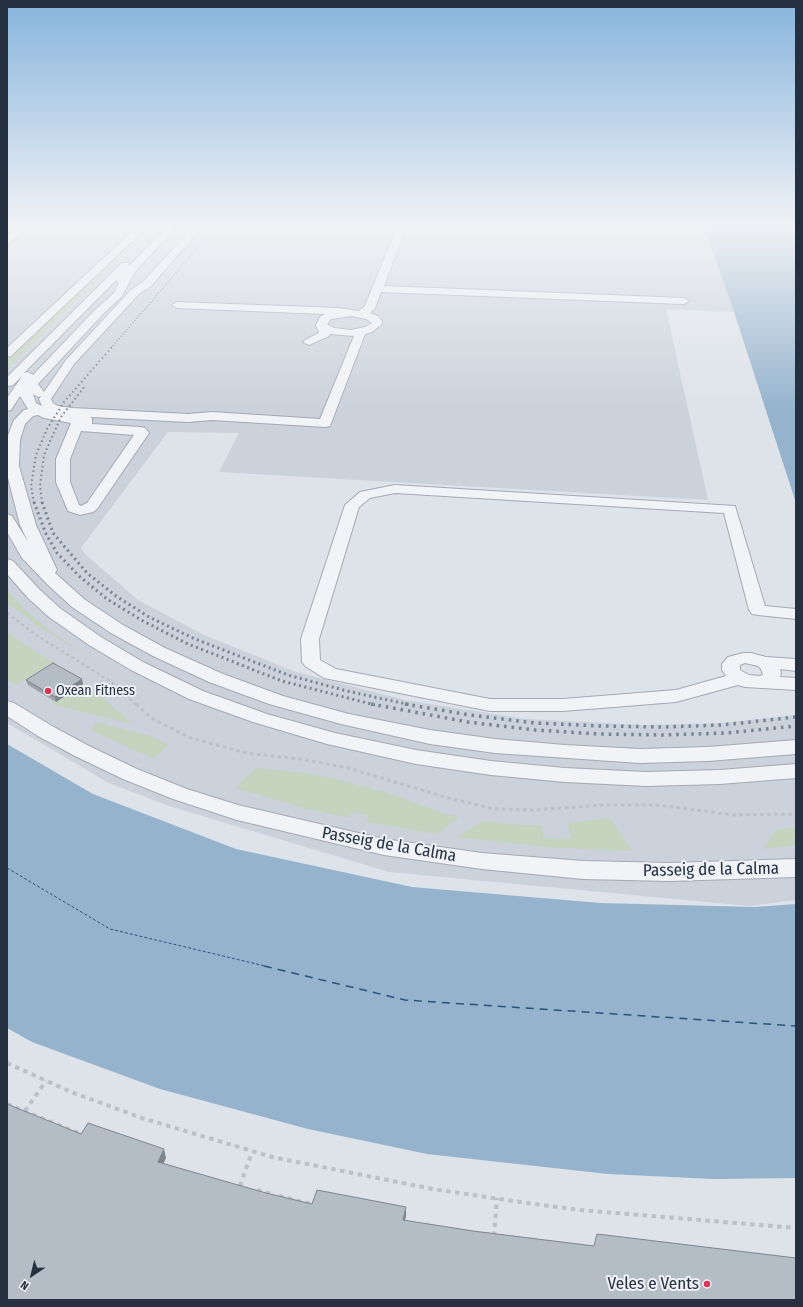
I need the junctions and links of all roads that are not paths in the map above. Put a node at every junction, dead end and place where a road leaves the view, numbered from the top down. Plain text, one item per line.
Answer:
1 (78, 288) edge
2 (102, 288) edge
3 (113, 288) edge
4 (121, 288) edge
5 (141, 288) edge
6 (145, 288) edge
7 (378, 289) joint
8 (684, 301) dead end
9 (177, 305) dead end
10 (290, 310) junction
11 (98, 313) junction
12 (357, 313) junction
13 (115, 323) dead end
14 (323, 323) junction
15 (358, 333) junction
16 (93, 338) junction
17 (309, 342) dead end
18 (7, 354) edge
19 (7, 384) edge
20 (32, 384) junction
21 (46, 396) junction
22 (7, 407) edge
23 (54, 409) junction
24 (38, 410) junction
25 (94, 410) junction
26 (72, 412) junction
27 (7, 519) edge
28 (7, 564) edge
29 (55, 583) junction
30 (796, 614) edge
31 (764, 662) junction
32 (796, 666) edge
33 (739, 678) junction
34 (764, 682) junction
35 (796, 684) edge
36 (7, 707) edge
37 (796, 747) edge
38 (796, 771) edge
39 (796, 868) edge

1 - 18 street
2 - 19 street
3 - 22 street
4 - 11 street
5 - 16 street
6 - 13 street
7 - 8 street
7 - 12 street
9 - 10 street
10 - 12 street
10 - 14 street
11 - 16 street
11 - 20 street
12 - 14 street
12 - 15 street
14 - 15 street
14 - 17 street
15 - 25 street
16 - 21 street
20 - 21 street
20 - 24 street
21 - 23 street
21 - 25 street
23 - 24 street
23 - 26 street
24 - 26 street
24 - 29 street
25 - 26 street
27 - 29 street
28 - 38 street
29 - 37 street
30 - 33 street
31 - 32 street
31 - 33 street
31 - 34 street
33 - 34 street
34 - 35 street
36 - 39 street, Passeig de la Calma

